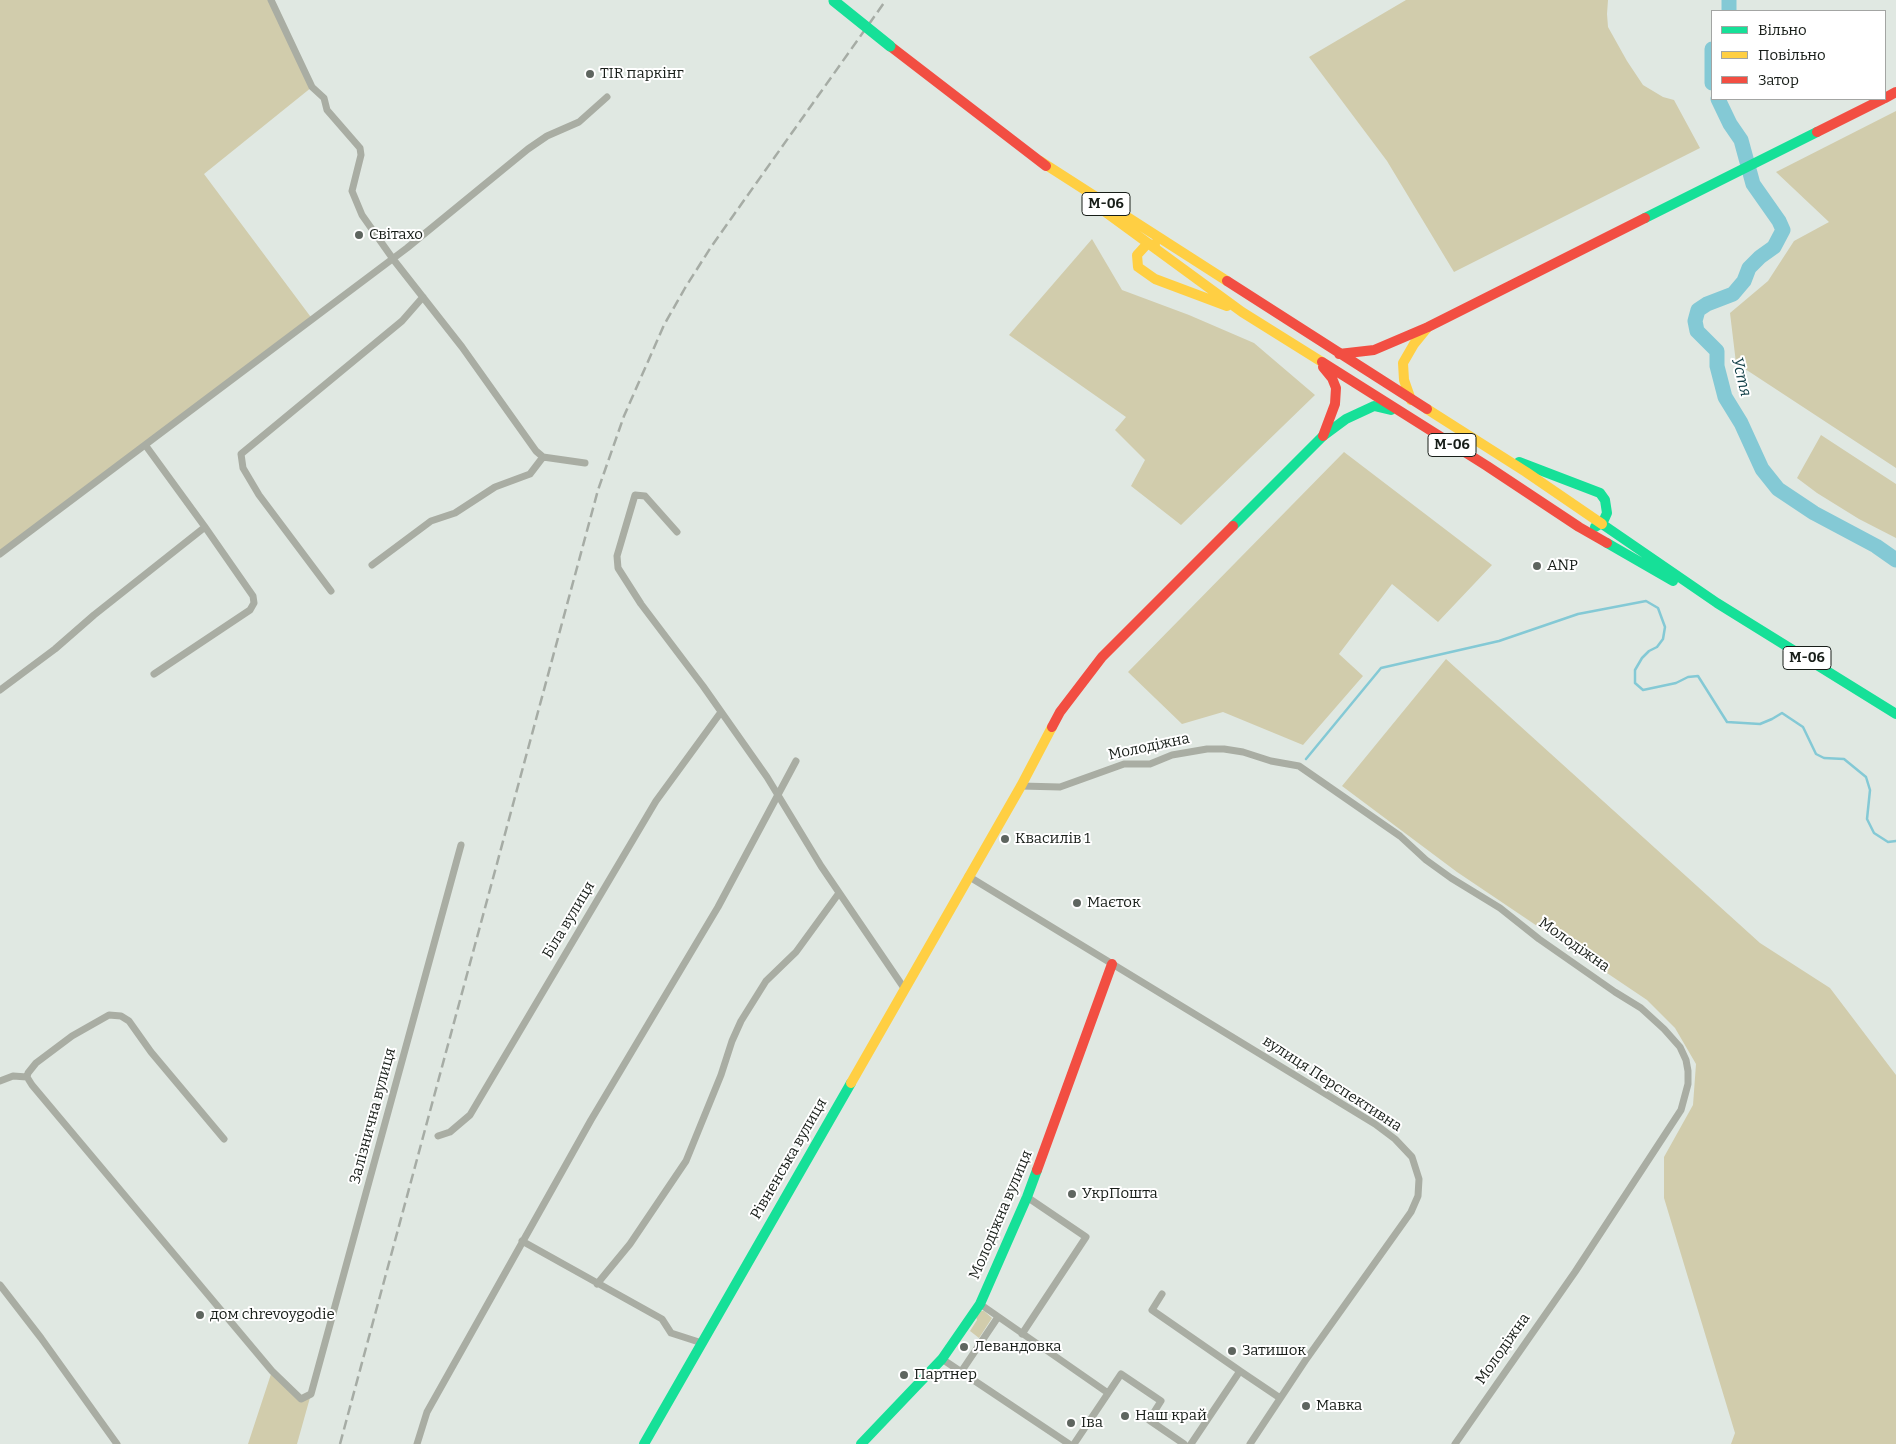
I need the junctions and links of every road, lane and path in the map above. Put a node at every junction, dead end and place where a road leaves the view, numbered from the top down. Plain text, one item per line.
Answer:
1 (270, 0) edge
2 (833, 1) edge
3 (607, 97) dead end
4 (1880, 100) edge
5 (1040, 161) junction
6 (1147, 244) junction
7 (1172, 246) junction
8 (393, 259) junction
9 (423, 297) junction
10 (1242, 312) junction
11 (1428, 327) junction
12 (1339, 354) junction
13 (1316, 359) junction
14 (1411, 400) junction
15 (1414, 420) junction
16 (1323, 436) junction
17 (146, 446) junction
18 (1499, 455) junction
19 (543, 457) junction
20 (585, 463) dead end
21 (1601, 523) junction
22 (205, 527) junction
23 (677, 532) dead end
24 (1587, 532) junction
25 (0, 554) edge
26 (372, 566) dead end
27 (331, 591) dead end
28 (1717, 602) junction
29 (154, 674) dead end
30 (0, 690) edge
31 (721, 712) junction
32 (1896, 714) edge
33 (796, 761) dead end
34 (1021, 786) junction
35 (778, 794) junction
36 (460, 845) dead end
37 (968, 876) junction
38 (839, 893) junction
39 (1112, 964) junction
40 (904, 988) junction
41 (27, 1077) junction
42 (0, 1081) edge
43 (438, 1136) dead end
44 (224, 1139) dead end
45 (1027, 1197) junction
46 (522, 1241) junction
47 (0, 1284) edge
48 (597, 1284) junction
49 (1162, 1294) dead end
50 (980, 1304) junction
51 (998, 1317) junction
52 (1022, 1334) junction
53 (702, 1343) junction
54 (942, 1359) junction
55 (1240, 1371) junction
56 (961, 1372) junction
57 (1108, 1393) junction
58 (1280, 1398) junction
59 (116, 1444) edge
60 (417, 1444) edge
61 (644, 1444) edge
62 (861, 1444) edge
63 (1069, 1444) edge
64 (1074, 1444) edge
65 (1184, 1444) edge
66 (1191, 1444) edge
67 (1250, 1444) edge
68 (1455, 1444) edge

1 - 8 street
2 - 5 main road, М-06, bridge
3 - 8 street
4 - 11 main road
5 - 6 main road, М-06
5 - 7 main road, М-06
6 - 7 main road
6 - 10 main road, М-06
6 - 10 main road
7 - 12 main road, М-06
8 - 9 street
8 - 17 street
9 - 19 street
9 - 27 street
10 - 13 main road, М-06
11 - 12 main road
11 - 14 main road
12 - 14 main road, М-06
13 - 15 main road, М-06
13 - 16 main road
14 - 18 main road, М-06
15 - 16 main road, Рівненська вулиця
15 - 24 main road, М-06
16 - 34 main road, Рівненська вулиця
17 - 22 street
17 - 25 street
18 - 21 main road, М-06
18 - 21 main road
19 - 20 street
19 - 26 street
21 - 24 main road
21 - 28 main road, М-06
22 - 29 street
22 - 30 street
23 - 31 street
24 - 28 main road, М-06
28 - 32 main road, М-06
31 - 35 street
31 - 43 street, Біла вулиця
33 - 35 street
34 - 37 main road, Рівненська вулиця
34 - 68 street, Молодіжна
35 - 38 street
35 - 46 street
36 - 41 street, Залізнична вулиця
37 - 39 street, вулиця Перспективна
37 - 40 main road, Рівненська вулиця
38 - 40 street
38 - 48 street
39 - 45 main road, Молодіжна вулиця
39 - 58 street, вулиця Перспективна
40 - 53 main road, Рівненська вулиця
41 - 42 street
41 - 44 street
45 - 50 main road, Молодіжна вулиця
45 - 52 street
46 - 48 street
46 - 60 street
47 - 59 street
48 - 53 street
49 - 55 street
50 - 51 street
50 - 54 main road, Молодіжна вулиця
51 - 52 street
51 - 56 street
52 - 57 street
53 - 61 main road, Рівненська вулиця
54 - 56 street
54 - 62 main road, Молодіжна вулиця
55 - 58 street
55 - 66 street
56 - 63 street
57 - 64 street
57 - 65 street
58 - 67 street, вулиця Перспективна

